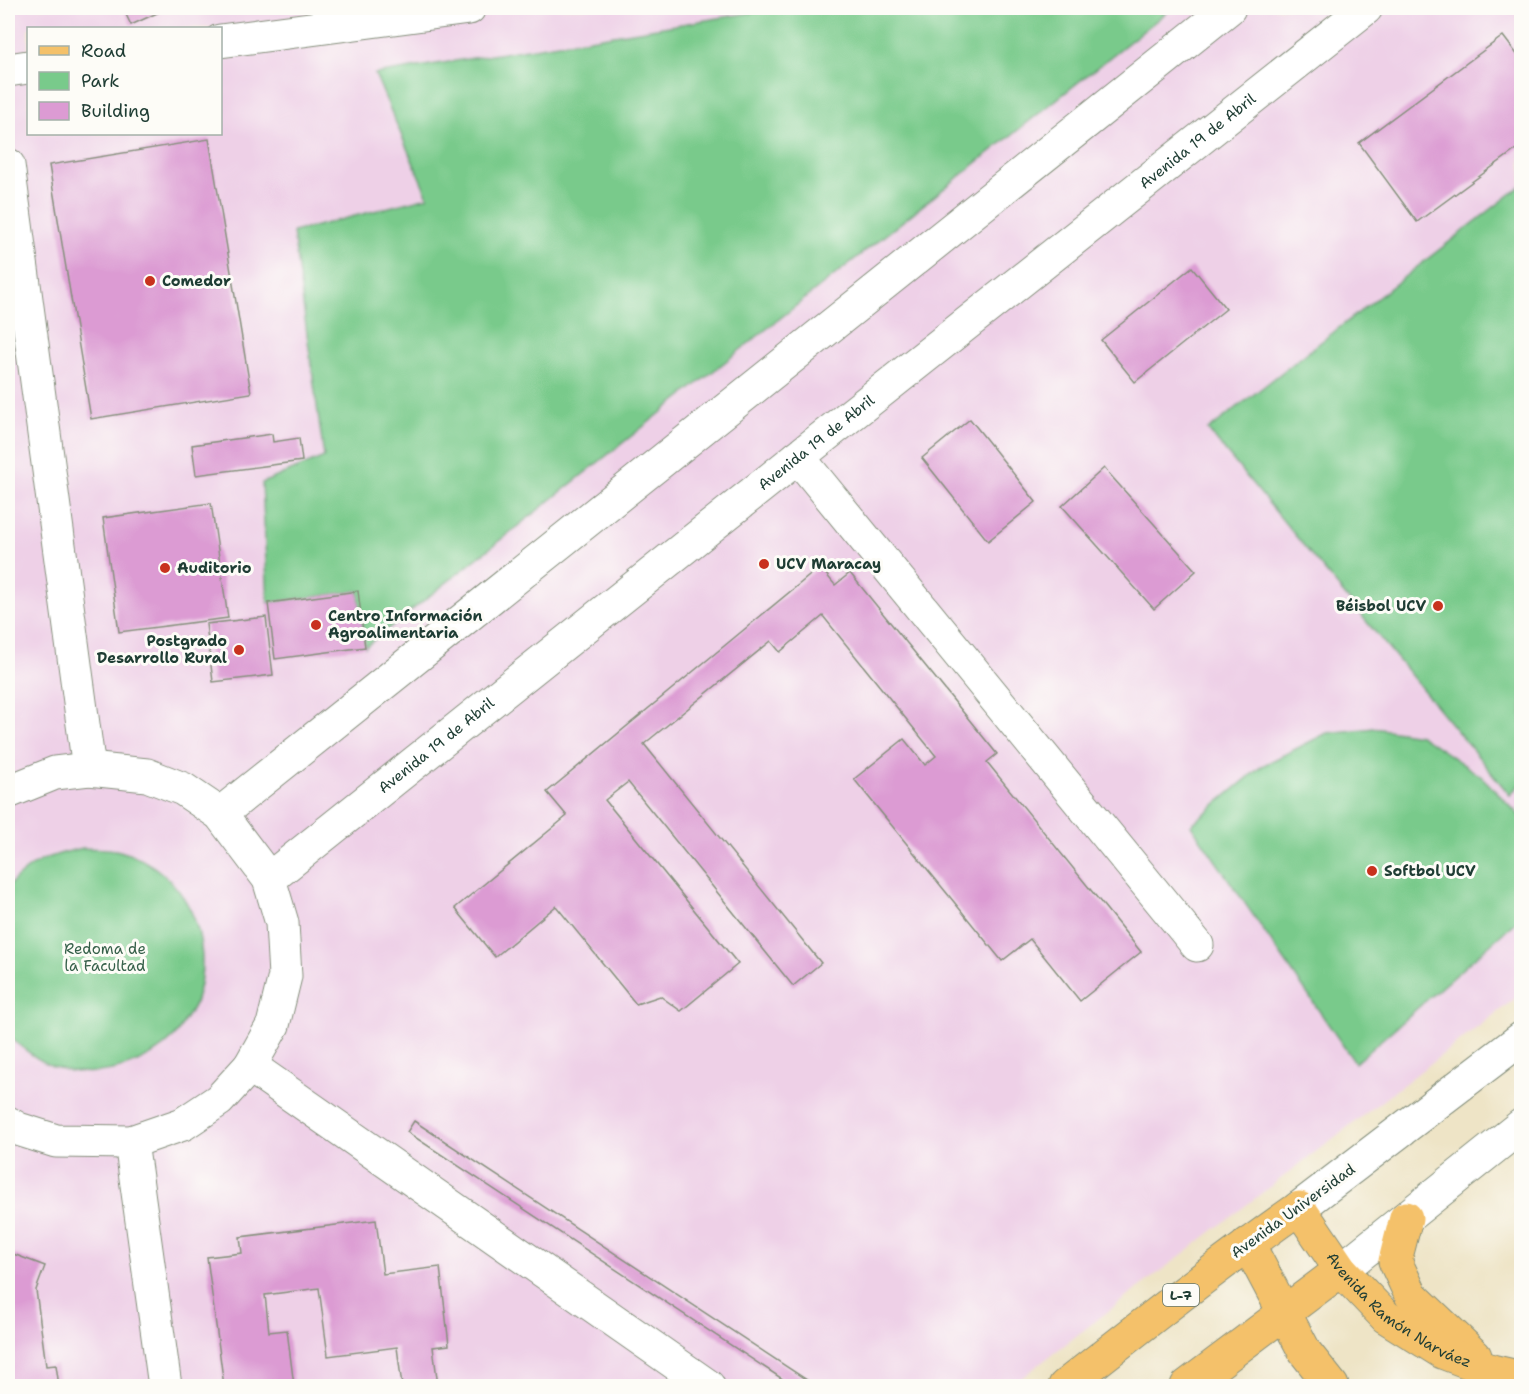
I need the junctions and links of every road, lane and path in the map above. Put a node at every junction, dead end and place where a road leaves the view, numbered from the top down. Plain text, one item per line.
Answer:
1 (469, 8) edge
2 (1229, 8) edge
3 (1366, 8) edge
4 (222, 41) edge
5 (27, 67) edge
6 (8, 70) edge
7 (8, 165) edge
8 (798, 457) junction
9 (89, 769) junction
10 (8, 792) edge
11 (219, 814) junction
12 (269, 879) junction
13 (1197, 945) dead end
14 (1521, 1038) edge
15 (250, 1066) junction
16 (8, 1123) edge
17 (1521, 1125) edge
18 (131, 1142) junction
19 (1299, 1208) junction
20 (1406, 1218) junction
21 (1248, 1244) junction
22 (1341, 1270) junction
23 (1284, 1313) junction
24 (1507, 1375) edge
25 (165, 1386) edge
26 (708, 1386) edge
27 (1065, 1386) edge
28 (1187, 1386) edge
29 (1332, 1386) edge

1 - 4 street
2 - 11 street
3 - 8 street, Avenida 19 de Abril
5 - 6 street
7 - 9 street
8 - 12 street, Avenida 19 de Abril
8 - 13 street
9 - 10 street
9 - 11 street
11 - 12 street
12 - 15 street
14 - 19 street, Avenida Universidad
15 - 18 street
15 - 26 street
16 - 18 street
17 - 20 street
18 - 25 street
19 - 21 main road, Avenida Universidad / L-7
19 - 22 main road, Avenida Ramón Narváez
20 - 22 street
20 - 24 main road
21 - 23 main road
21 - 27 main road, Avenida Universidad / L-7
22 - 23 main road
22 - 24 main road, Avenida Ramón Narváez
23 - 28 main road
23 - 29 main road

